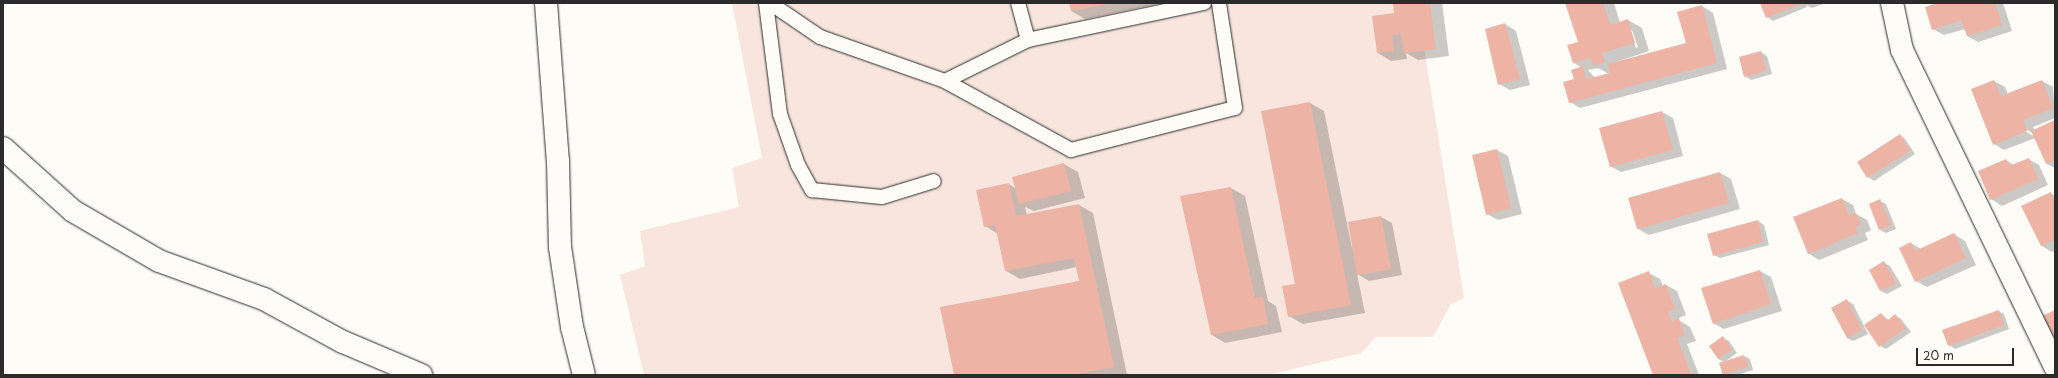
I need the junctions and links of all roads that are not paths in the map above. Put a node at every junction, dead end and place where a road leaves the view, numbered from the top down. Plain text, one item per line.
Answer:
1 (546, 3) edge
2 (766, 3) edge
3 (770, 3) edge
4 (1018, 3) edge
5 (1204, 3) edge
6 (1219, 3) edge
7 (1892, 3) edge
8 (1028, 40) junction
9 (945, 81) junction
10 (3, 148) edge
11 (934, 181) dead end
12 (2055, 367) edge
13 (421, 375) edge
14 (584, 375) edge

1 - 14 street
2 - 11 lane
3 - 9 lane
4 - 8 lane
5 - 8 lane
6 - 9 lane
7 - 12 street
8 - 9 lane
10 - 13 street

